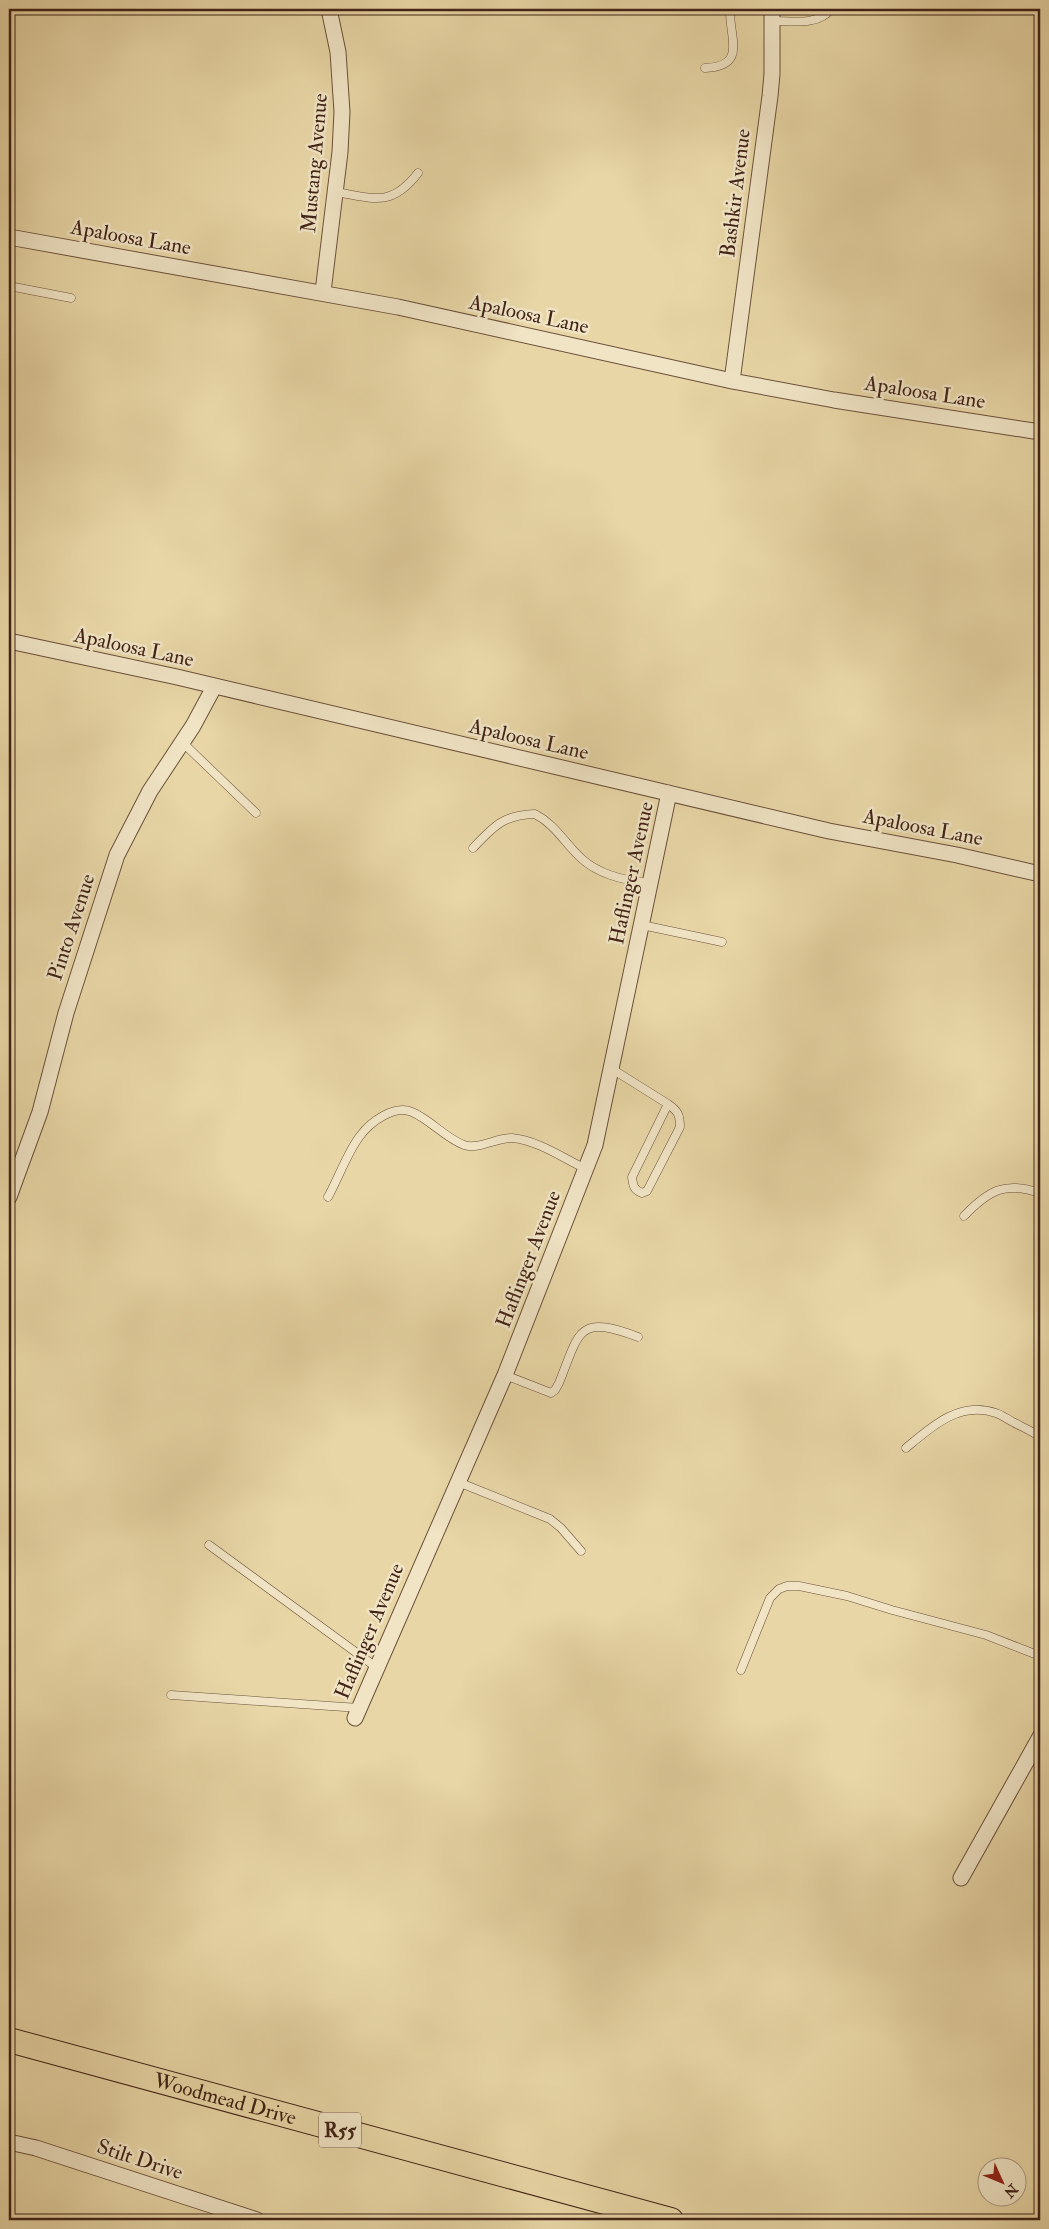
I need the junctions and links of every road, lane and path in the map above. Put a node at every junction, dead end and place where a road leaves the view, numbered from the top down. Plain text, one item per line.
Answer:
1 (329, 9) edge
2 (730, 9) edge
3 (831, 9) edge
4 (772, 15) edge
5 (705, 68) dead end
6 (418, 173) dead end
7 (335, 192) junction
8 (9, 237) edge
9 (9, 286) edge
10 (323, 292) junction
11 (71, 298) dead end
12 (732, 381) junction
13 (1040, 432) edge
14 (9, 641) edge
15 (214, 687) junction
16 (182, 742) junction
17 (669, 793) junction
18 (256, 814) dead end
19 (473, 848) dead end
20 (1040, 874) edge
21 (650, 883) junction
22 (642, 925) junction
23 (722, 942) dead end
24 (612, 1068) junction
25 (668, 1104) junction
26 (586, 1168) junction
27 (1040, 1193) edge
28 (9, 1197) edge
29 (328, 1197) dead end
30 (964, 1216) dead end
31 (638, 1337) dead end
32 (505, 1375) junction
33 (1040, 1437) edge
34 (906, 1448) dead end
35 (458, 1482) junction
36 (209, 1545) dead end
37 (581, 1551) dead end
38 (1040, 1656) edge
39 (376, 1668) junction
40 (741, 1670) dead end
41 (171, 1695) dead end
42 (357, 1713) joint
43 (1040, 1737) edge
44 (961, 1878) dead end
45 (9, 2040) edge
46 (9, 2142) edge
47 (258, 2220) edge
48 (671, 2220) edge

1 - 7 street, Mustang Avenue
2 - 5 lane
3 - 4 lane
4 - 12 street, Bashkir Avenue
6 - 7 lane
7 - 10 street, Mustang Avenue
8 - 10 street, Apaloosa Lane
9 - 11 lane
10 - 12 street, Apaloosa Lane
12 - 13 street, Apaloosa Lane
14 - 15 street, Apaloosa Lane
15 - 16 street, Pinto Avenue
15 - 17 street, Apaloosa Lane
16 - 18 lane
16 - 28 street, Pinto Avenue
17 - 20 street, Apaloosa Lane
17 - 21 street, Haflinger Avenue
19 - 21 lane
21 - 22 street, Haflinger Avenue
22 - 23 lane
22 - 24 street, Haflinger Avenue
24 - 25 lane
24 - 26 street, Haflinger Avenue
25 - 25 lane
26 - 29 lane
26 - 32 street, Haflinger Avenue
27 - 30 lane
31 - 32 lane
32 - 35 street, Haflinger Avenue
33 - 34 lane
35 - 37 lane
35 - 39 street, Haflinger Avenue
36 - 39 lane
38 - 40 lane
39 - 42 street, Haflinger Avenue
41 - 42 lane
43 - 44 street
45 - 48 main road, Woodmead Drive / R55
46 - 47 street, Stilt Drive

